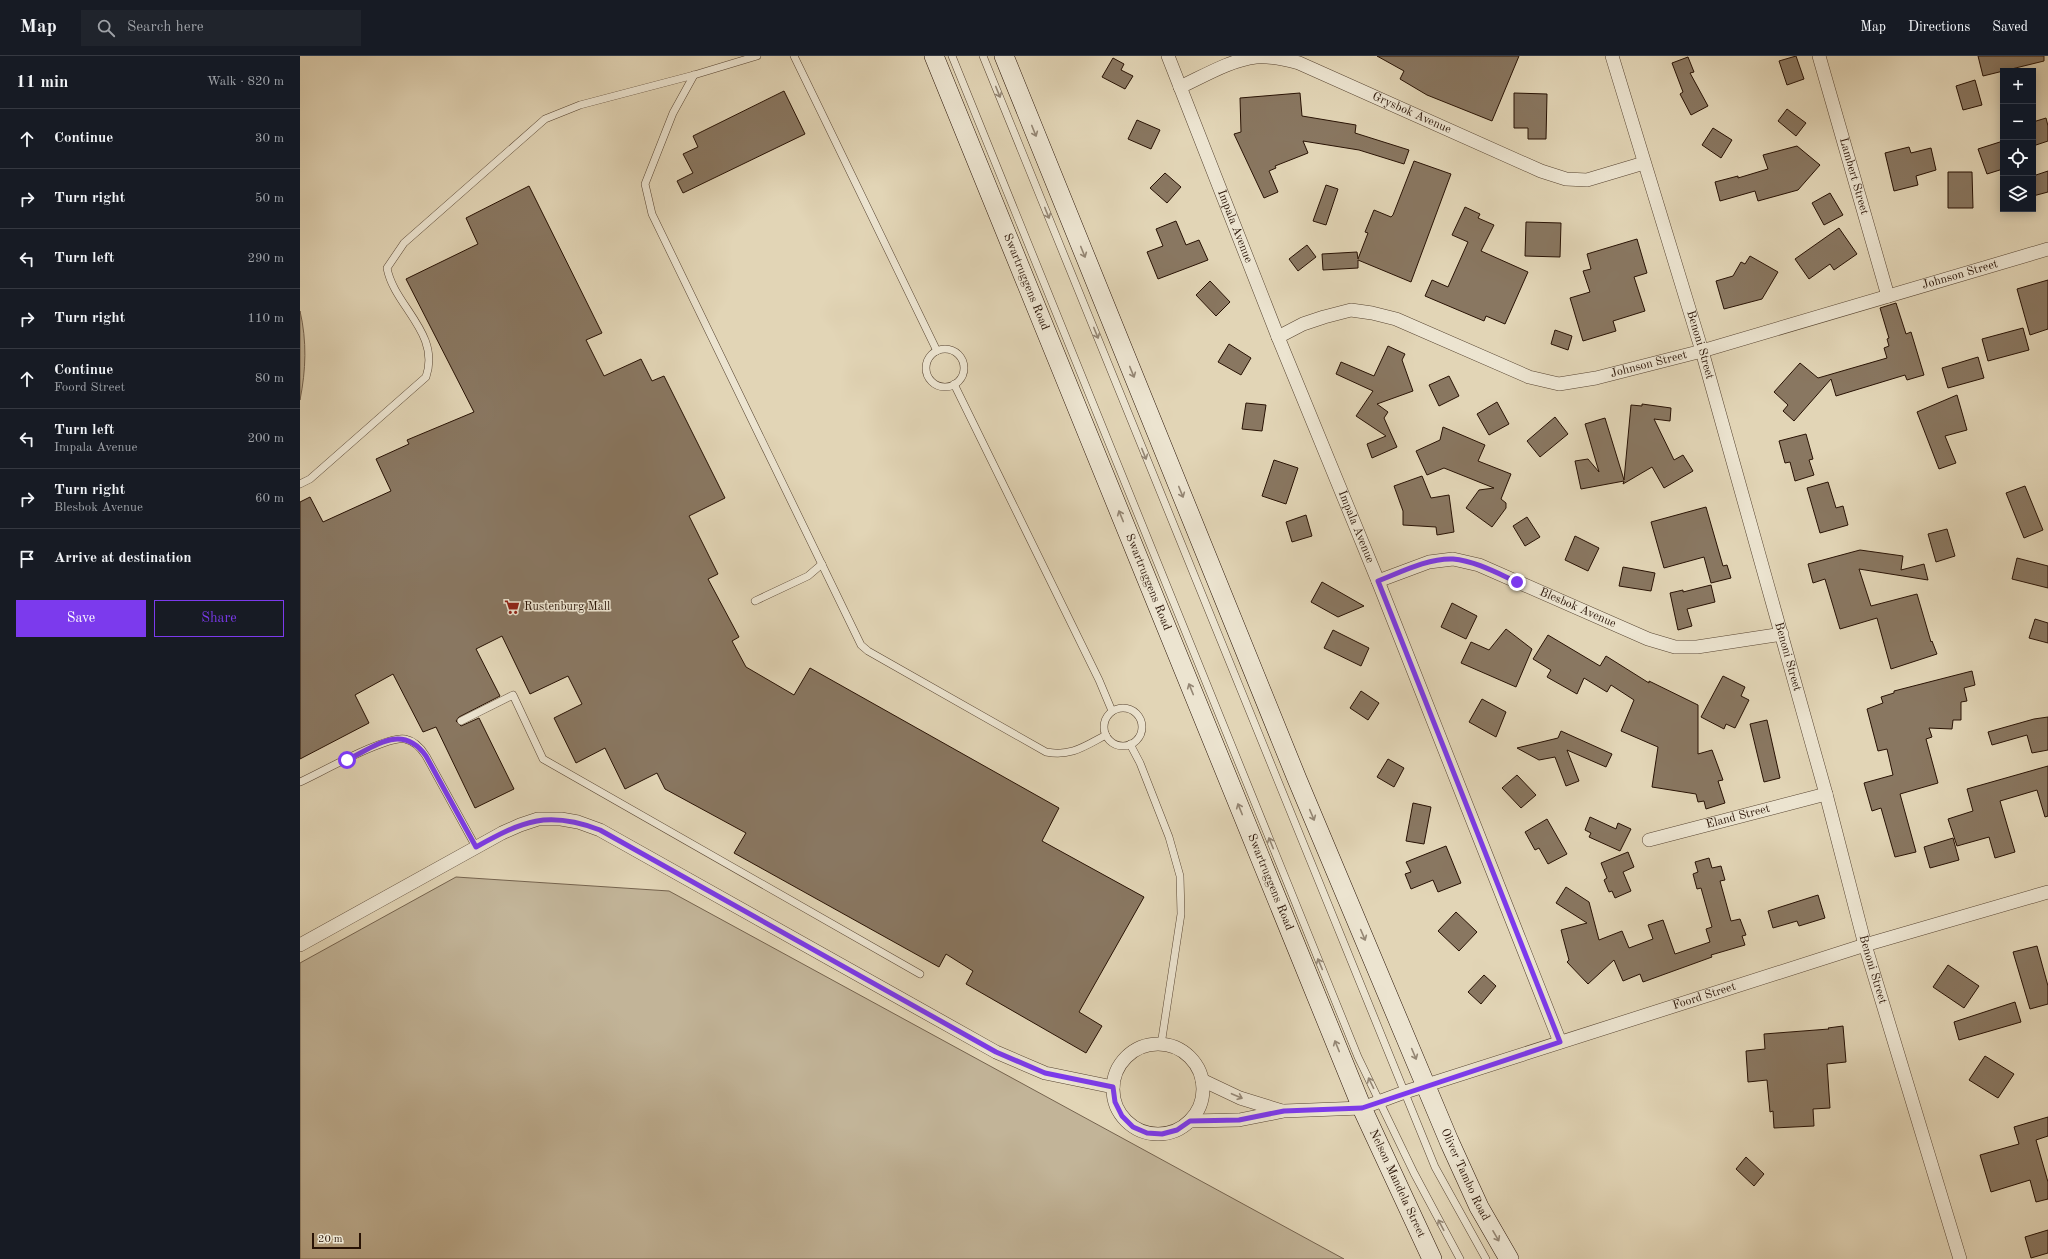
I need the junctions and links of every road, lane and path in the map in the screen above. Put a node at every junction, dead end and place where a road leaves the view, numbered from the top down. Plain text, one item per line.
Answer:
1 (757, 56) edge
2 (794, 56) edge
3 (934, 56) edge
4 (952, 56) edge
5 (983, 56) edge
6 (1004, 56) edge
7 (1168, 56) edge
8 (1612, 56) edge
9 (1820, 56) edge
10 (694, 75) junction
11 (1180, 87) junction
12 (1644, 163) junction
13 (2048, 249) edge
14 (1888, 296) junction
15 (1278, 337) junction
16 (937, 351) junction
17 (1702, 351) junction
18 (954, 384) junction
19 (300, 484) edge
20 (822, 564) junction
21 (1378, 581) junction
22 (755, 601) dead end
23 (1782, 634) junction
24 (1112, 711) junction
25 (461, 721) dead end
26 (1106, 735) junction
27 (1130, 744) junction
28 (300, 782) edge
29 (1826, 794) junction
30 (1649, 840) dead end
31 (476, 847) junction
32 (2048, 892) edge
33 (300, 945) edge
34 (1865, 945) junction
35 (920, 974) dead end
36 (1560, 1042) junction
37 (1161, 1044) junction
38 (1202, 1080) junction
39 (1428, 1086) junction
40 (1113, 1087) junction
41 (1405, 1092) junction
42 (1380, 1102) junction
43 (1362, 1108) junction
44 (1284, 1111) junction
45 (1190, 1121) junction
46 (1432, 1259) edge
47 (1460, 1259) edge
48 (1486, 1259) edge
49 (1509, 1259) edge
50 (1960, 1259) edge

1 - 10 lane
2 - 16 lane
43 -> 3 main road, Swartruggens Road
42 -> 4 lane
5 -> 41 lane
6 -> 39 main road
7 - 11 street, Impala Avenue
8 - 12 street, Benoni Street
9 - 14 street, Lambert Street
10 - 19 lane
10 - 20 lane
11 - 12 street, Grysbok Avenue
11 - 15 street, Impala Avenue
12 - 17 street, Benoni Street
13 - 14 street, Johnson Street
14 - 17 street, Johnson Street
15 - 17 street, Johnson Street
15 - 21 street, Impala Avenue
16 - 18 lane
16 - 18 lane
17 - 23 street, Benoni Street
18 - 24 lane
20 - 22 lane
20 - 26 lane
21 - 23 street, Blesbok Avenue
21 - 36 street, Impala Avenue
23 - 29 street, Benoni Street
24 - 26 lane
24 - 27 lane
25 - 35 lane
26 - 27 lane
27 - 37 lane
28 - 31 lane
29 - 30 street, Eland Street
29 - 34 street, Benoni Street
31 - 33 street
31 - 40 street
32 - 34 street, Foord Street
34 - 36 street, Foord Street
34 - 50 street, Benoni Street
36 - 39 street, Foord Street
37 - 38 street
37 - 40 street
38 -> 44 street
38 - 45 street
39 - 41 street, Foord Street
39 -> 49 main road, Oliver Tambo Road
40 - 45 street
41 - 42 street, Foord Street
41 - 48 lane
42 - 43 street, Foord Street
47 -> 42 lane
43 - 44 street, Foord Street
43 - 46 main road, Nelson Mandela Street
44 - 45 street

